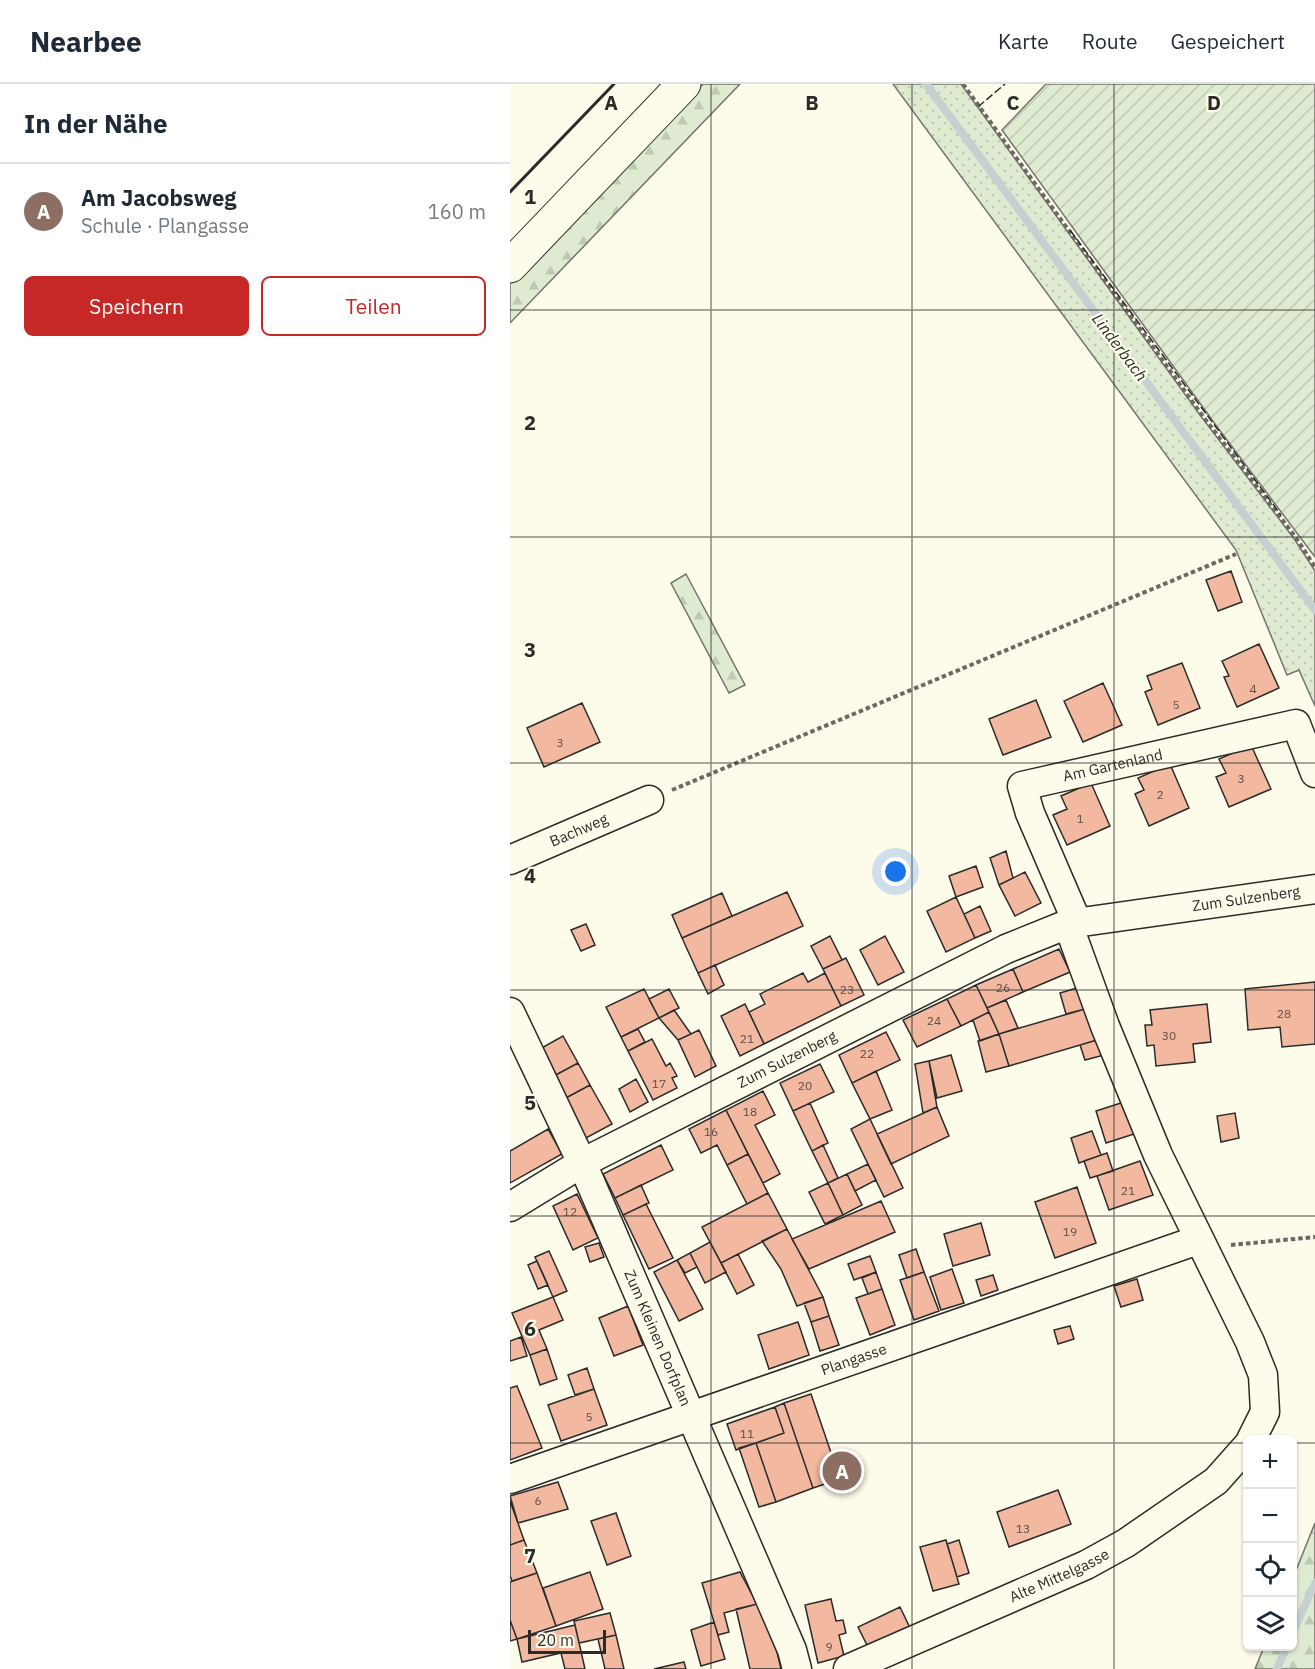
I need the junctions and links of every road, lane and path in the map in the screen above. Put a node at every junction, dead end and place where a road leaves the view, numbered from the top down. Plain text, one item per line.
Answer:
1 (684, 84) edge
2 (963, 84) edge
3 (513, 263) edge
4 (1236, 554) dead end
5 (1315, 567) edge
6 (1315, 773) edge
7 (649, 800) joint
8 (510, 860) edge
9 (1315, 889) edge
10 (1073, 923) junction
11 (510, 1012) edge
12 (582, 1163) junction
13 (510, 1207) edge
14 (1315, 1237) edge
15 (1201, 1245) junction
16 (692, 1417) junction
17 (1254, 1435) edge
18 (1243, 1451) edge
19 (510, 1479) edge
20 (797, 1669) edge
21 (848, 1669) edge

1 - 3 main road
2 - 5 path
4 - 7 path
6 - 10 street, Am Gartenland
7 - 8 street, Bachweg
9 - 10 street, Zum Sulzenberg
10 - 12 street, Zum Sulzenberg
10 - 15 street
11 - 12 street, Zum Kleinen Dorfplan
12 - 13 street, Zum Sulzenberg
12 - 16 street, Zum Kleinen Dorfplan
14 - 15 path
15 - 16 street, Plangasse
15 - 17 street
16 - 19 street, Plangasse
16 - 20 street, Zum Kleinen Dorfplan
18 - 21 street, Alte Mittelgasse

